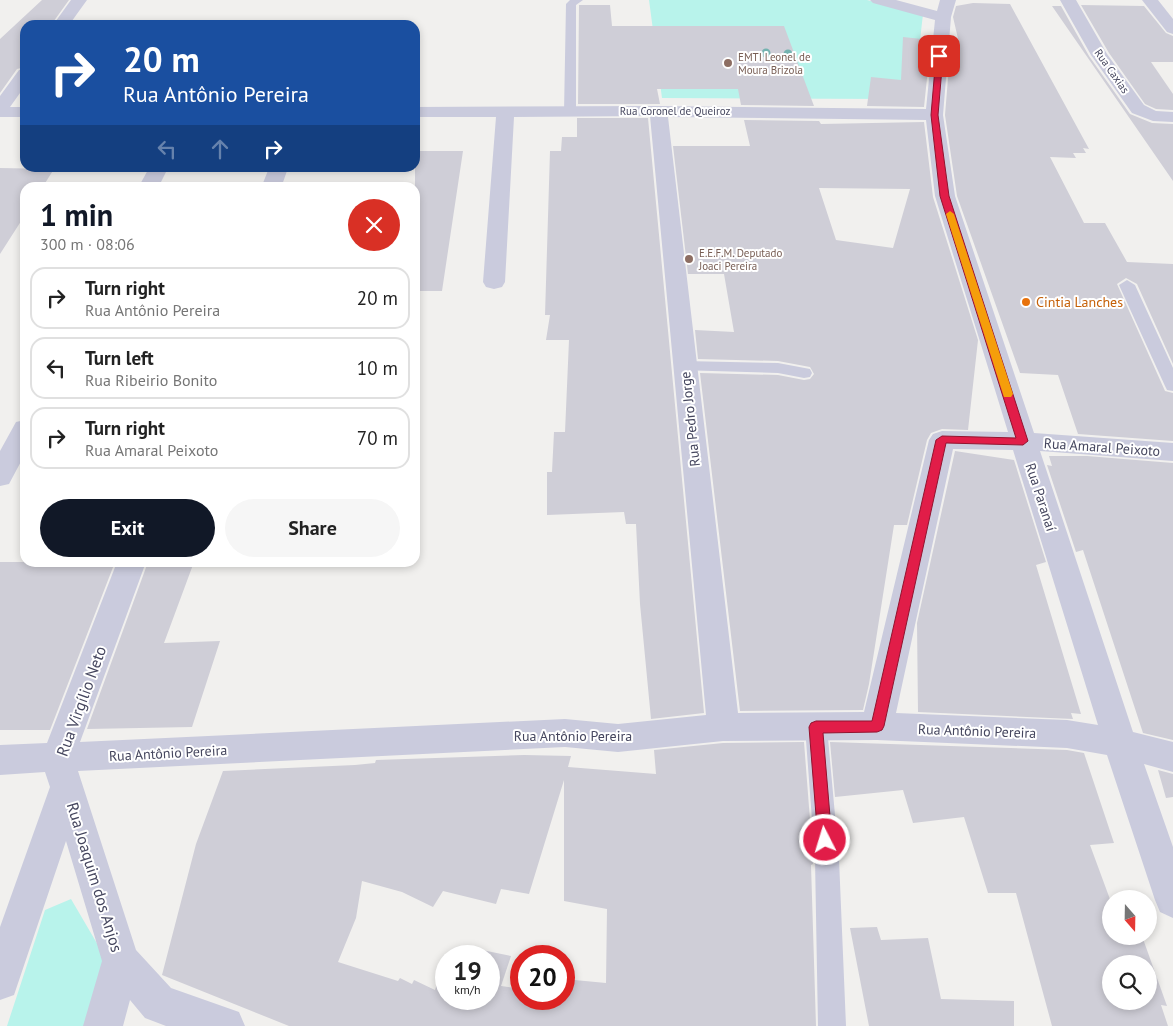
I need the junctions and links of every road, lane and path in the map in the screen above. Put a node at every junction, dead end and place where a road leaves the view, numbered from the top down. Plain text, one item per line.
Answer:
1 (79, 0) edge
2 (578, 0) edge
3 (878, 0) edge
4 (1068, 0) edge
5 (1144, 0) edge
6 (1150, 0) edge
7 (1173, 0) edge
8 (946, 8) edge
9 (65, 20) edge
10 (1173, 29) edge
11 (20, 81) edge
12 (0, 110) edge
13 (658, 110) junction
14 (20, 112) edge
15 (420, 112) edge
16 (506, 112) junction
17 (570, 112) junction
18 (934, 115) junction
19 (1173, 117) edge
20 (494, 282) dead end
21 (1127, 285) dead end
22 (684, 366) junction
23 (804, 373) dead end
24 (1173, 386) edge
25 (20, 438) edge
26 (1023, 441) junction
27 (1173, 452) edge
28 (0, 477) edge
29 (130, 567) edge
30 (877, 726) junction
31 (816, 727) junction
32 (723, 728) junction
33 (1120, 743) junction
34 (1173, 758) edge
35 (0, 760) edge
36 (62, 773) junction
37 (1173, 900) edge
38 (121, 961) junction
39 (0, 981) edge
40 (103, 1026) edge
41 (225, 1026) edge
42 (832, 1026) edge

1 - 9 street
2 - 17 lane
3 - 8 street
4 - 19 street, Rua Caxias
5 - 6 street
6 - 7 street
6 - 10 street
8 - 18 street, Rua Paranaí
11 - 12 street
12 - 14 street
13 - 17 street, Rua Coronel de Queiroz
13 - 18 street, Rua Coronel de Queiroz
13 - 22 street, Rua Pedro Jorge
15 - 16 street, Rua Coronel de Queiroz
16 - 17 street, Rua Coronel de Queiroz
16 - 20 street
18 - 26 street, Rua Paranaí
21 - 24 lane
22 - 23 lane
22 - 32 street, Rua Pedro Jorge
25 - 28 street
26 - 27 street, Rua Amaral Peixoto
26 - 30 street, Rua Amaral Peixoto
26 - 33 street, Rua Paranaí
29 - 36 street, Rua Virgílio Neto
30 - 31 street, Rua Antônio Pereira
30 - 33 street, Rua Antônio Pereira
31 - 32 street, Rua Antônio Pereira
31 - 42 lane
32 - 36 street, Rua Antônio Pereira
33 - 34 street, Rua Antônio Pereira
33 - 37 street, Rua Paranaí
35 - 36 street, Rua Antônio Pereira
36 - 38 street, Rua Joaquim dos Anjos
36 - 39 street, Rua Virgílio Neto
38 - 40 street
38 - 41 street, Rua Joaquim dos Anjos

